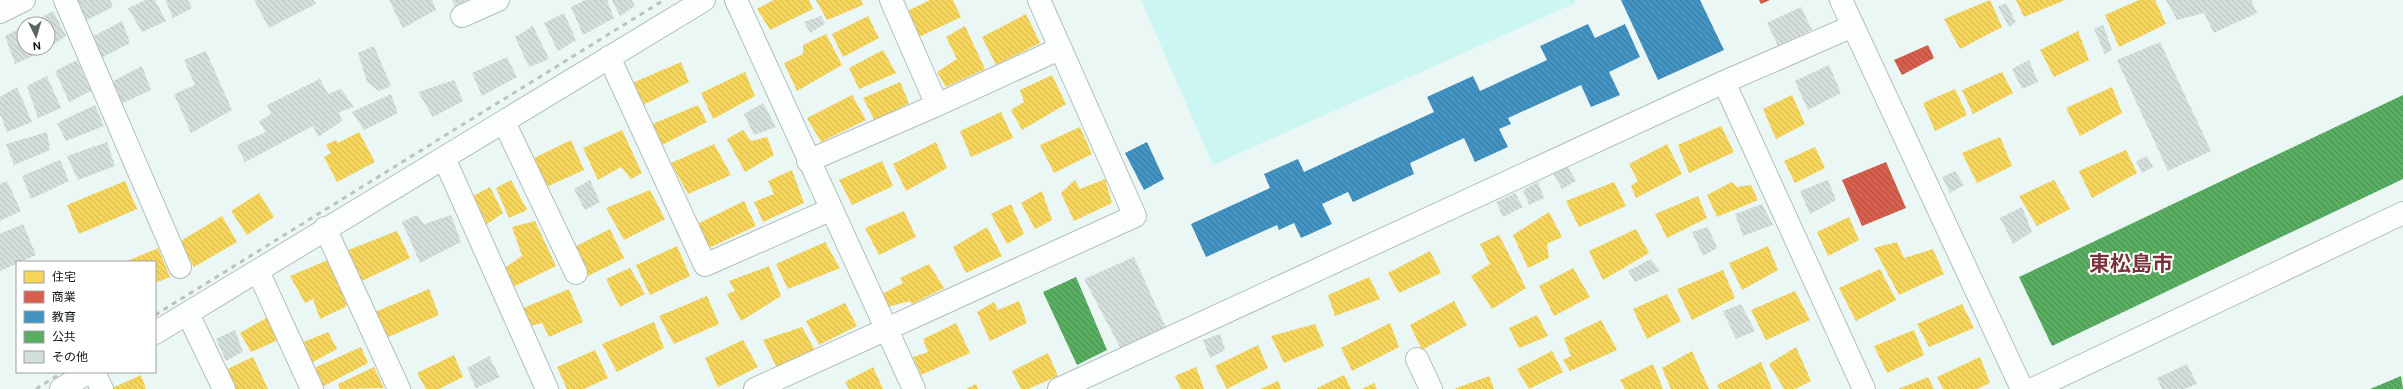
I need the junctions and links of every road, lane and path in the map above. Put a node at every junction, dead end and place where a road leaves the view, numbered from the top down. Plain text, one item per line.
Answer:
1 (24, 0) edge
2 (65, 0) edge
3 (498, 0) edge
4 (704, 0) edge
5 (736, 0) edge
6 (891, 0) edge
7 (1039, 0) edge
8 (1841, 0) edge
9 (0, 12) edge
10 (462, 16) dead end
11 (1853, 26) junction
12 (1059, 49) junction
13 (609, 57) junction
14 (1724, 82) junction
15 (938, 105) junction
16 (504, 122) junction
17 (444, 158) junction
18 (808, 160) junction
19 (832, 209) junction
20 (2403, 213) edge
21 (324, 228) junction
22 (180, 267) dead end
23 (258, 271) junction
24 (576, 273) dead end
25 (188, 314) junction
26 (886, 328) junction
27 (156, 332) edge
28 (1417, 359) dead end
29 (87, 373) edge
30 (94, 373) edge
31 (1063, 388) edge
32 (61, 389) edge
33 (102, 389) edge
34 (224, 389) edge
35 (312, 389) edge
36 (399, 389) edge
37 (548, 389) edge
38 (754, 389) edge
39 (914, 389) edge
40 (1431, 389) edge
41 (1864, 389) edge
42 (2022, 389) edge
43 (2033, 389) edge

1 - 9 street
2 - 22 street
3 - 10 street
4 - 13 street
5 - 18 street
6 - 15 street
7 - 12 street
8 - 11 street
11 - 14 street
11 - 42 street
12 - 15 street
12 - 26 street
13 - 16 street
13 - 19 street
14 - 31 street
14 - 41 street
15 - 18 street
16 - 17 street
16 - 24 street
17 - 21 street
17 - 37 street
18 - 19 street
19 - 26 street
20 - 43 street
21 - 23 street
21 - 36 street
23 - 25 street
23 - 35 street
25 - 27 street
25 - 34 street
26 - 38 street
26 - 39 street
28 - 40 street
29 - 32 street
30 - 33 street

